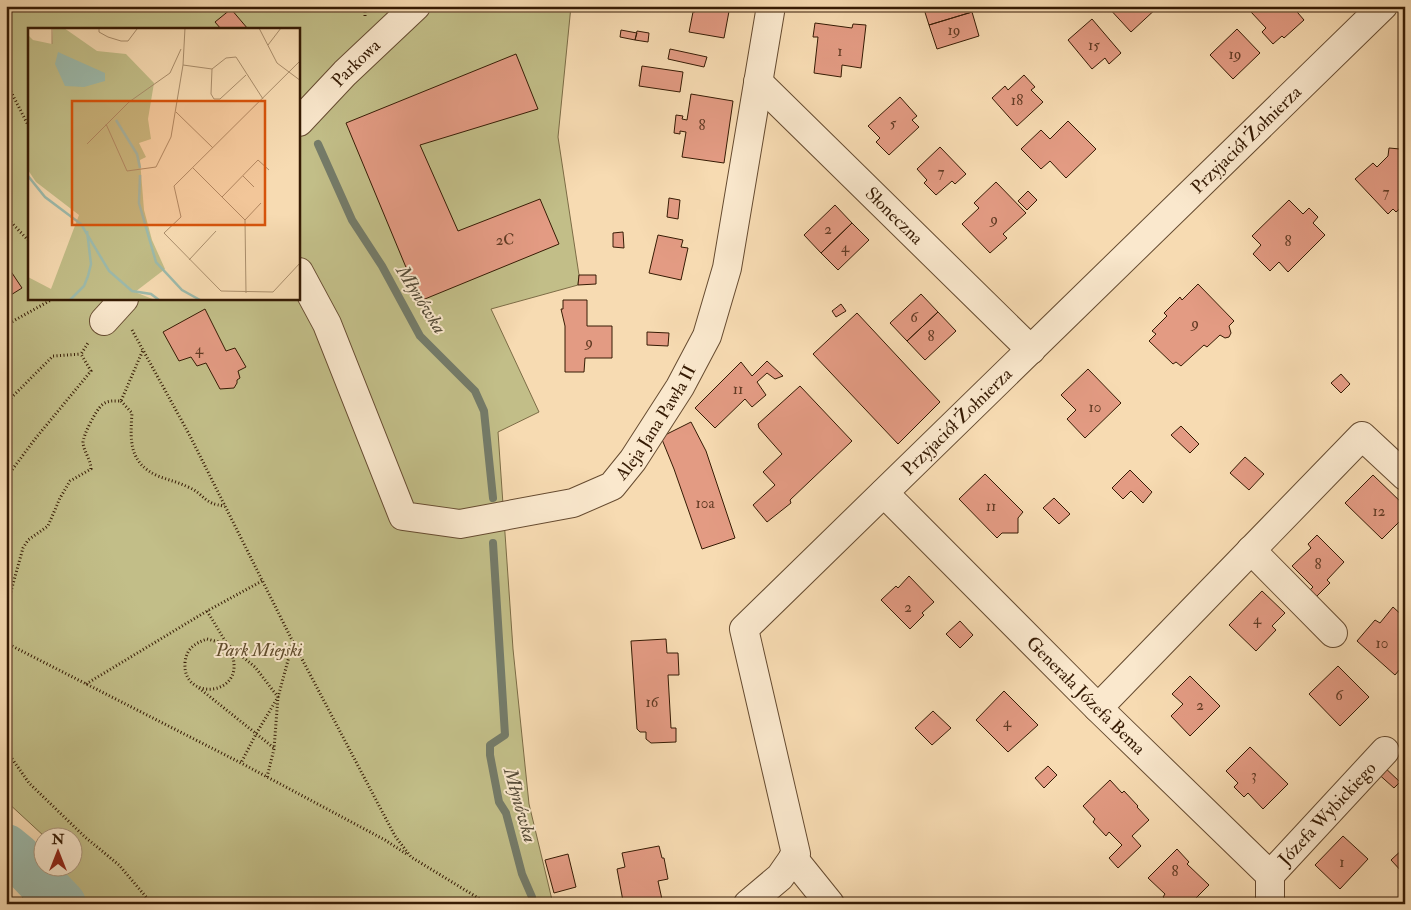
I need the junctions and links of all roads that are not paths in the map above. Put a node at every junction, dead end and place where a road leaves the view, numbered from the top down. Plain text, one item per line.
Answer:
1 (416, 6) edge
2 (771, 6) edge
3 (1383, 6) edge
4 (758, 82) junction
5 (300, 121) edge
6 (300, 274) edge
7 (1030, 350) junction
8 (1405, 476) edge
9 (884, 493) junction
10 (1251, 550) junction
11 (1333, 633) dead end
12 (1098, 708) junction
13 (1385, 751) dead end
14 (793, 858) junction
15 (1270, 875) junction
16 (748, 904) edge
17 (830, 904) edge
18 (1270, 904) edge

1 - 5 street, Parkowa
2 - 4 street, Aleja Jana Pawła II
3 - 7 street, Przyjaciół Żołnierza
4 - 6 street, Aleja Jana Pawła II
4 - 7 street, Słoneczna
7 - 9 street, Przyjaciół Żołnierza
8 - 10 street
9 - 12 street, Generała Józefa Bema
9 - 14 street, Przyjaciół Żołnierza
10 - 11 street
10 - 12 street
12 - 15 street, Generała Józefa Bema
13 - 15 street, Józefa Wybickiego
14 - 16 street
14 - 17 street
15 - 18 street

